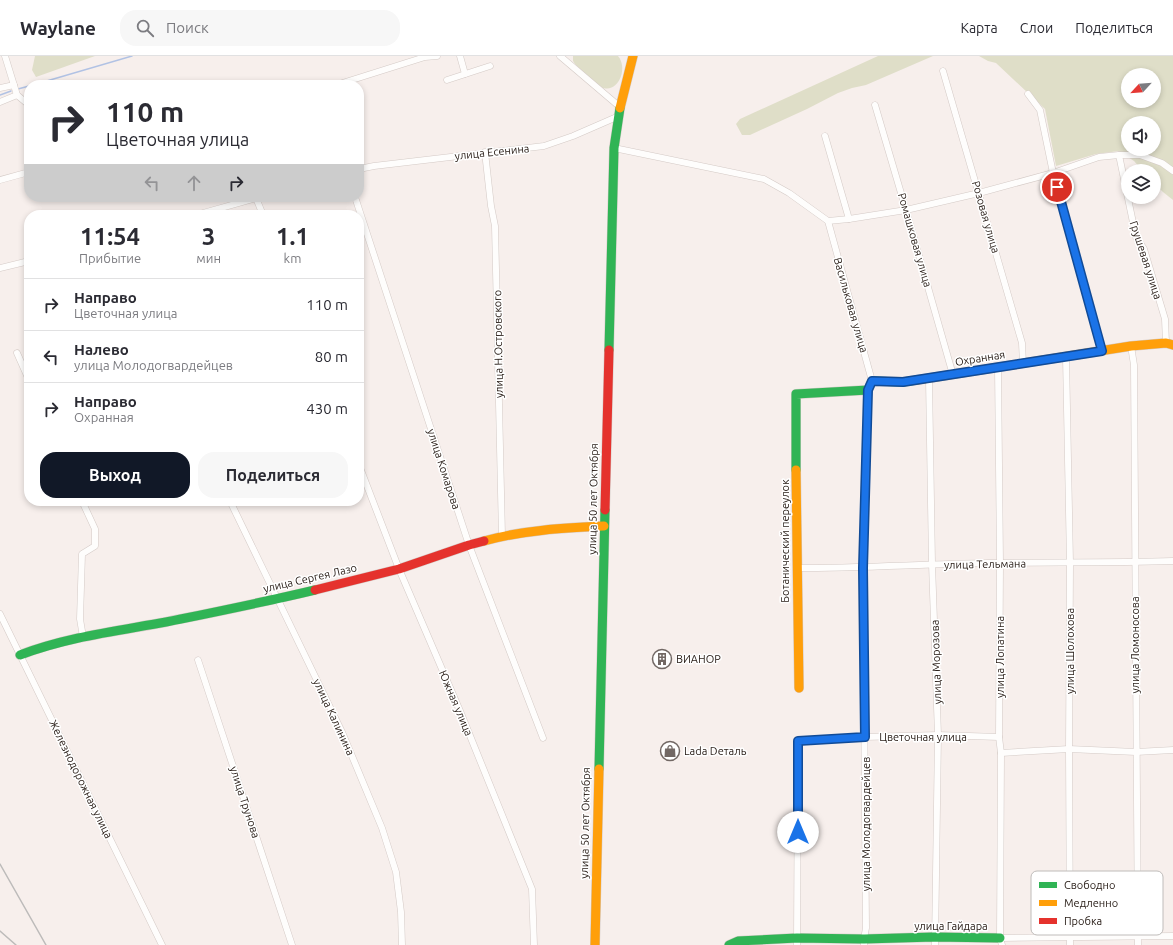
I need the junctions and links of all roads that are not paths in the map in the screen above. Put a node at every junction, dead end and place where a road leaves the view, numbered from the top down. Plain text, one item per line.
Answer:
1 (5, 56) edge
2 (437, 56) edge
3 (460, 56) edge
4 (560, 56) edge
5 (626, 56) edge
6 (568, 59) edge
7 (632, 60) edge
8 (490, 66) dead end
9 (943, 71) dead end
10 (465, 74) junction
11 (352, 80) edge
12 (447, 80) dead end
13 (14, 85) junction
14 (0, 88) edge
15 (1028, 94) dead end
16 (17, 95) junction
17 (24, 101) edge
18 (0, 102) edge
19 (875, 105) dead end
20 (620, 111) junction
21 (825, 136) dead end
22 (614, 148) junction
23 (485, 152) junction
24 (1119, 155) junction
25 (364, 169) edge
26 (1173, 172) edge
27 (24, 173) edge
28 (1053, 173) junction
29 (0, 180) edge
30 (979, 193) junction
31 (243, 202) edge
32 (214, 210) edge
33 (906, 210) junction
34 (849, 219) junction
35 (828, 221) junction
36 (364, 224) edge
37 (24, 262) edge
38 (0, 268) edge
39 (1169, 344) edge
40 (1131, 346) junction
41 (1102, 351) junction
42 (17, 353) dead end
43 (1066, 357) junction
44 (1023, 364) junction
45 (998, 368) junction
46 (24, 369) edge
47 (953, 375) junction
48 (929, 378) junction
49 (872, 381) junction
50 (868, 390) junction
51 (364, 478) edge
52 (84, 506) edge
53 (232, 506) edge
54 (604, 526) junction
55 (502, 536) junction
56 (469, 545) junction
57 (1173, 561) edge
58 (1000, 563) junction
59 (1070, 563) junction
60 (1135, 563) junction
61 (932, 564) junction
62 (797, 568) junction
63 (863, 568) junction
64 (399, 569) junction
65 (277, 599) junction
66 (0, 614) edge
67 (83, 637) junction
68 (20, 655) junction
69 (198, 660) dead end
70 (799, 688) dead end
71 (938, 735) junction
72 (865, 737) junction
73 (999, 737) junction
74 (543, 738) dead end
75 (1069, 749) junction
76 (1173, 750) edge
77 (1136, 752) junction
78 (1001, 753) junction
79 (1070, 871) edge
80 (1137, 871) edge
81 (1070, 935) edge
82 (1173, 936) edge
83 (1138, 937) junction
84 (1070, 938) junction
85 (797, 941) edge
86 (935, 941) edge
87 (864, 942) edge
88 (1001, 942) edge
89 (290, 944) edge
90 (162, 945) edge
91 (402, 945) edge
92 (534, 945) edge
93 (595, 945) edge
94 (729, 945) edge
95 (1070, 945) edge
96 (1138, 945) edge

1 - 13 street
2 - 11 street
3 - 10 street
4 - 6 street
5 - 7 street
6 - 20 street
7 - 20 street, улица 50 лет Октября
8 - 10 street
9 - 30 street, Розовая улица
10 - 12 street
13 - 14 street
13 - 16 street
15 - 28 street
16 - 17 street
16 - 18 street
19 - 33 street, Ромашковая улица
20 - 22 street, улица 50 лет Октября
20 - 23 street, улица Есенина
21 - 34 street
22 - 35 street
22 - 54 street, улица 50 лет Октября
23 - 25 street, улица Есенина
23 - 55 street, улица Н.Островского
24 - 26 street
24 - 28 street
24 - 39 street, Грушевая улица
27 - 29 street
28 - 30 street
28 - 41 street
30 - 33 street
30 - 44 street, Розовая улица
31 - 32 street
33 - 34 street
33 - 47 street, Ромашковая улица
34 - 35 street
35 - 49 street, Васильковая улица
36 - 56 street, улица Комарова
37 - 38 street
39 - 40 street, Охранная
40 - 41 street, Охранная
40 - 60 street, улица Ломоносова
41 - 43 street, Охранная
42 - 46 street
43 - 44 street, Охранная
43 - 59 street, улица Шолохова
44 - 45 street, Охранная
45 - 47 street, Охранная
45 - 58 street, улица Лопатина
47 - 48 street, Охранная
48 - 49 street, Охранная
48 - 61 street, улица Морозова
49 - 50 street
50 - 62 street, Ботанический переулок
50 - 63 street, улица Молодогвардейцев
51 - 64 street, Южная улица
52 - 67 street
53 - 65 street, улица Калинина
54 - 55 street, улица Сергея Лазо
54 - 93 street, улица 50 лет Октября
55 - 56 street, улица Сергея Лазо
56 - 64 street, улица Сергея Лазо
56 - 74 street, улица Комарова
57 - 60 street, улица Тельмана
58 - 59 street, улица Тельмана
58 - 61 street, улица Тельмана
58 - 73 street, улица Лопатина
59 - 60 street, улица Тельмана
59 - 75 street, улица Шолохова
60 - 77 street, улица Ломоносова
61 - 63 street, улица Тельмана
61 - 71 street, улица Морозова
62 - 63 street, улица Тельмана
62 - 70 street, Ботанический переулок
63 - 72 street, улица Молодогвардейцев
64 - 65 street, улица Сергея Лазо
64 - 92 street, Южная улица
65 - 67 street, улица Сергея Лазо
65 - 91 street, улица Калинина
66 - 68 street, Железнодорожная улица
67 - 68 street, улица Сергея Лазо
68 - 90 street, Железнодорожная улица
69 - 89 street, улица Трунова
71 - 72 street, Цветочная улица
71 - 73 street, Цветочная улица
71 - 86 street, улица Морозова
72 - 85 street, Цветочная улица
72 - 87 street, улица Молодогвардейцев
73 - 78 street, улица Лопатина
75 - 77 street
75 - 78 street
75 - 79 street, улица Шолохова
76 - 77 street
77 - 80 street, улица Ломоносова
78 - 88 street, улица Лопатина
81 - 84 street, улица Шолохова
82 - 83 street, улица Гайдара
83 - 84 street, улица Гайдара
83 - 96 street, улица Ломоносова
84 - 88 street, улица Гайдара
84 - 95 street, улица Шолохова
85 - 87 street, улица Гайдара
85 - 94 street, улица Гайдара
86 - 87 street, улица Гайдара
86 - 88 street, улица Гайдара

